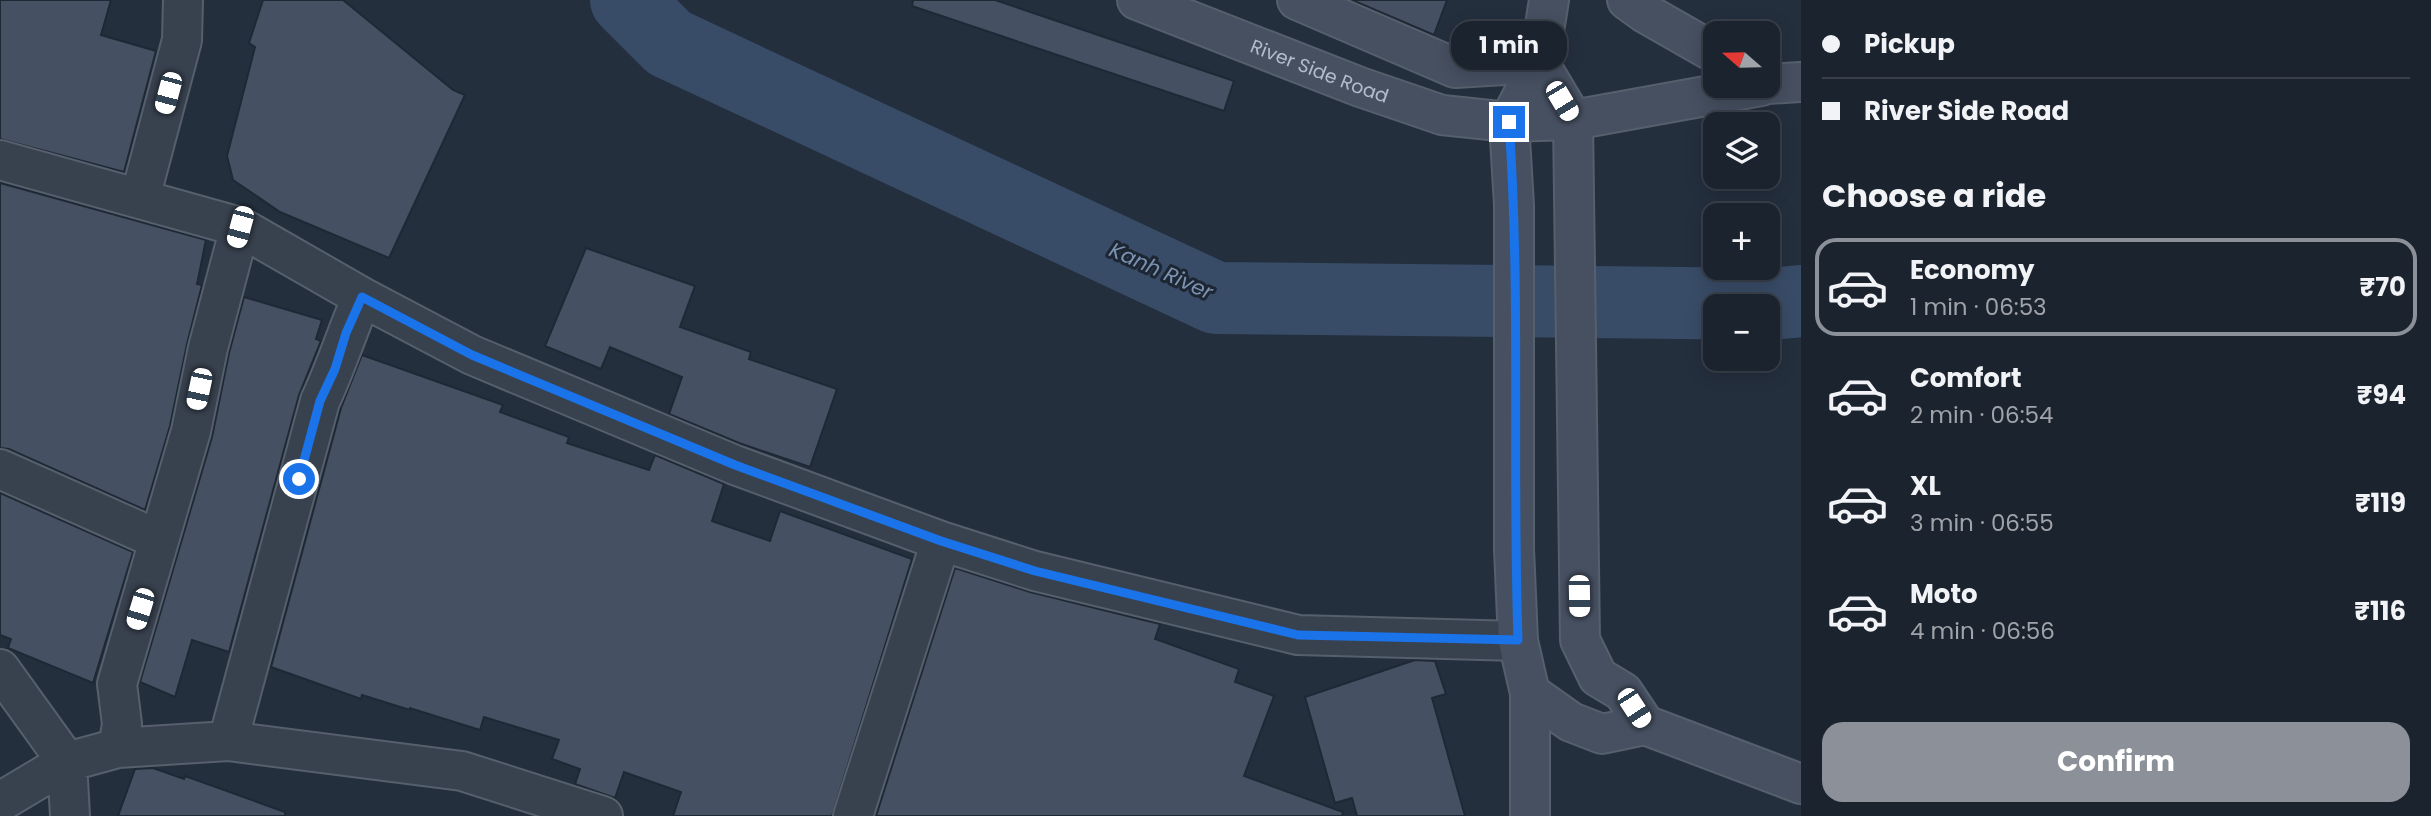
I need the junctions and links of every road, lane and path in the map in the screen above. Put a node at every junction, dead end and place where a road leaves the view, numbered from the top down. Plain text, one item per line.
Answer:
1 (183, 0) edge
2 (1137, 0) edge
3 (1297, 0) edge
4 (1549, 0) edge
5 (1627, 0) edge
6 (1703, 46) edge
7 (1539, 63) junction
8 (1703, 97) edge
9 (1573, 120) junction
10 (1509, 122) junction
11 (0, 160) edge
12 (140, 198) junction
13 (240, 227) junction
14 (362, 297) junction
15 (0, 470) edge
16 (159, 540) junction
17 (941, 541) junction
18 (1518, 640) junction
19 (0, 669) edge
20 (1530, 693) junction
21 (1645, 725) junction
22 (228, 741) junction
23 (118, 748) junction
24 (67, 762) junction
25 (1801, 784) edge
26 (0, 802) edge
27 (70, 816) edge
28 (603, 816) edge
29 (853, 816) edge
30 (1530, 816) edge

1 - 12 street
2 - 10 main road, River Side Road
3 - 7 main road
4 - 7 main road
5 - 6 main road
7 - 9 main road
7 - 10 main road
8 - 9 main road
9 - 10 main road, River Side Road
9 - 21 main road
10 - 18 main road
11 - 12 street
12 - 13 street
13 - 14 street
13 - 16 street
14 - 17 street
14 - 22 street
15 - 16 street
16 - 23 street
17 - 18 street
17 - 29 street
18 - 20 main road
19 - 24 street
20 - 21 main road
20 - 30 main road
21 - 25 main road
22 - 23 street
22 - 28 street
23 - 24 street
24 - 26 street
24 - 27 street

